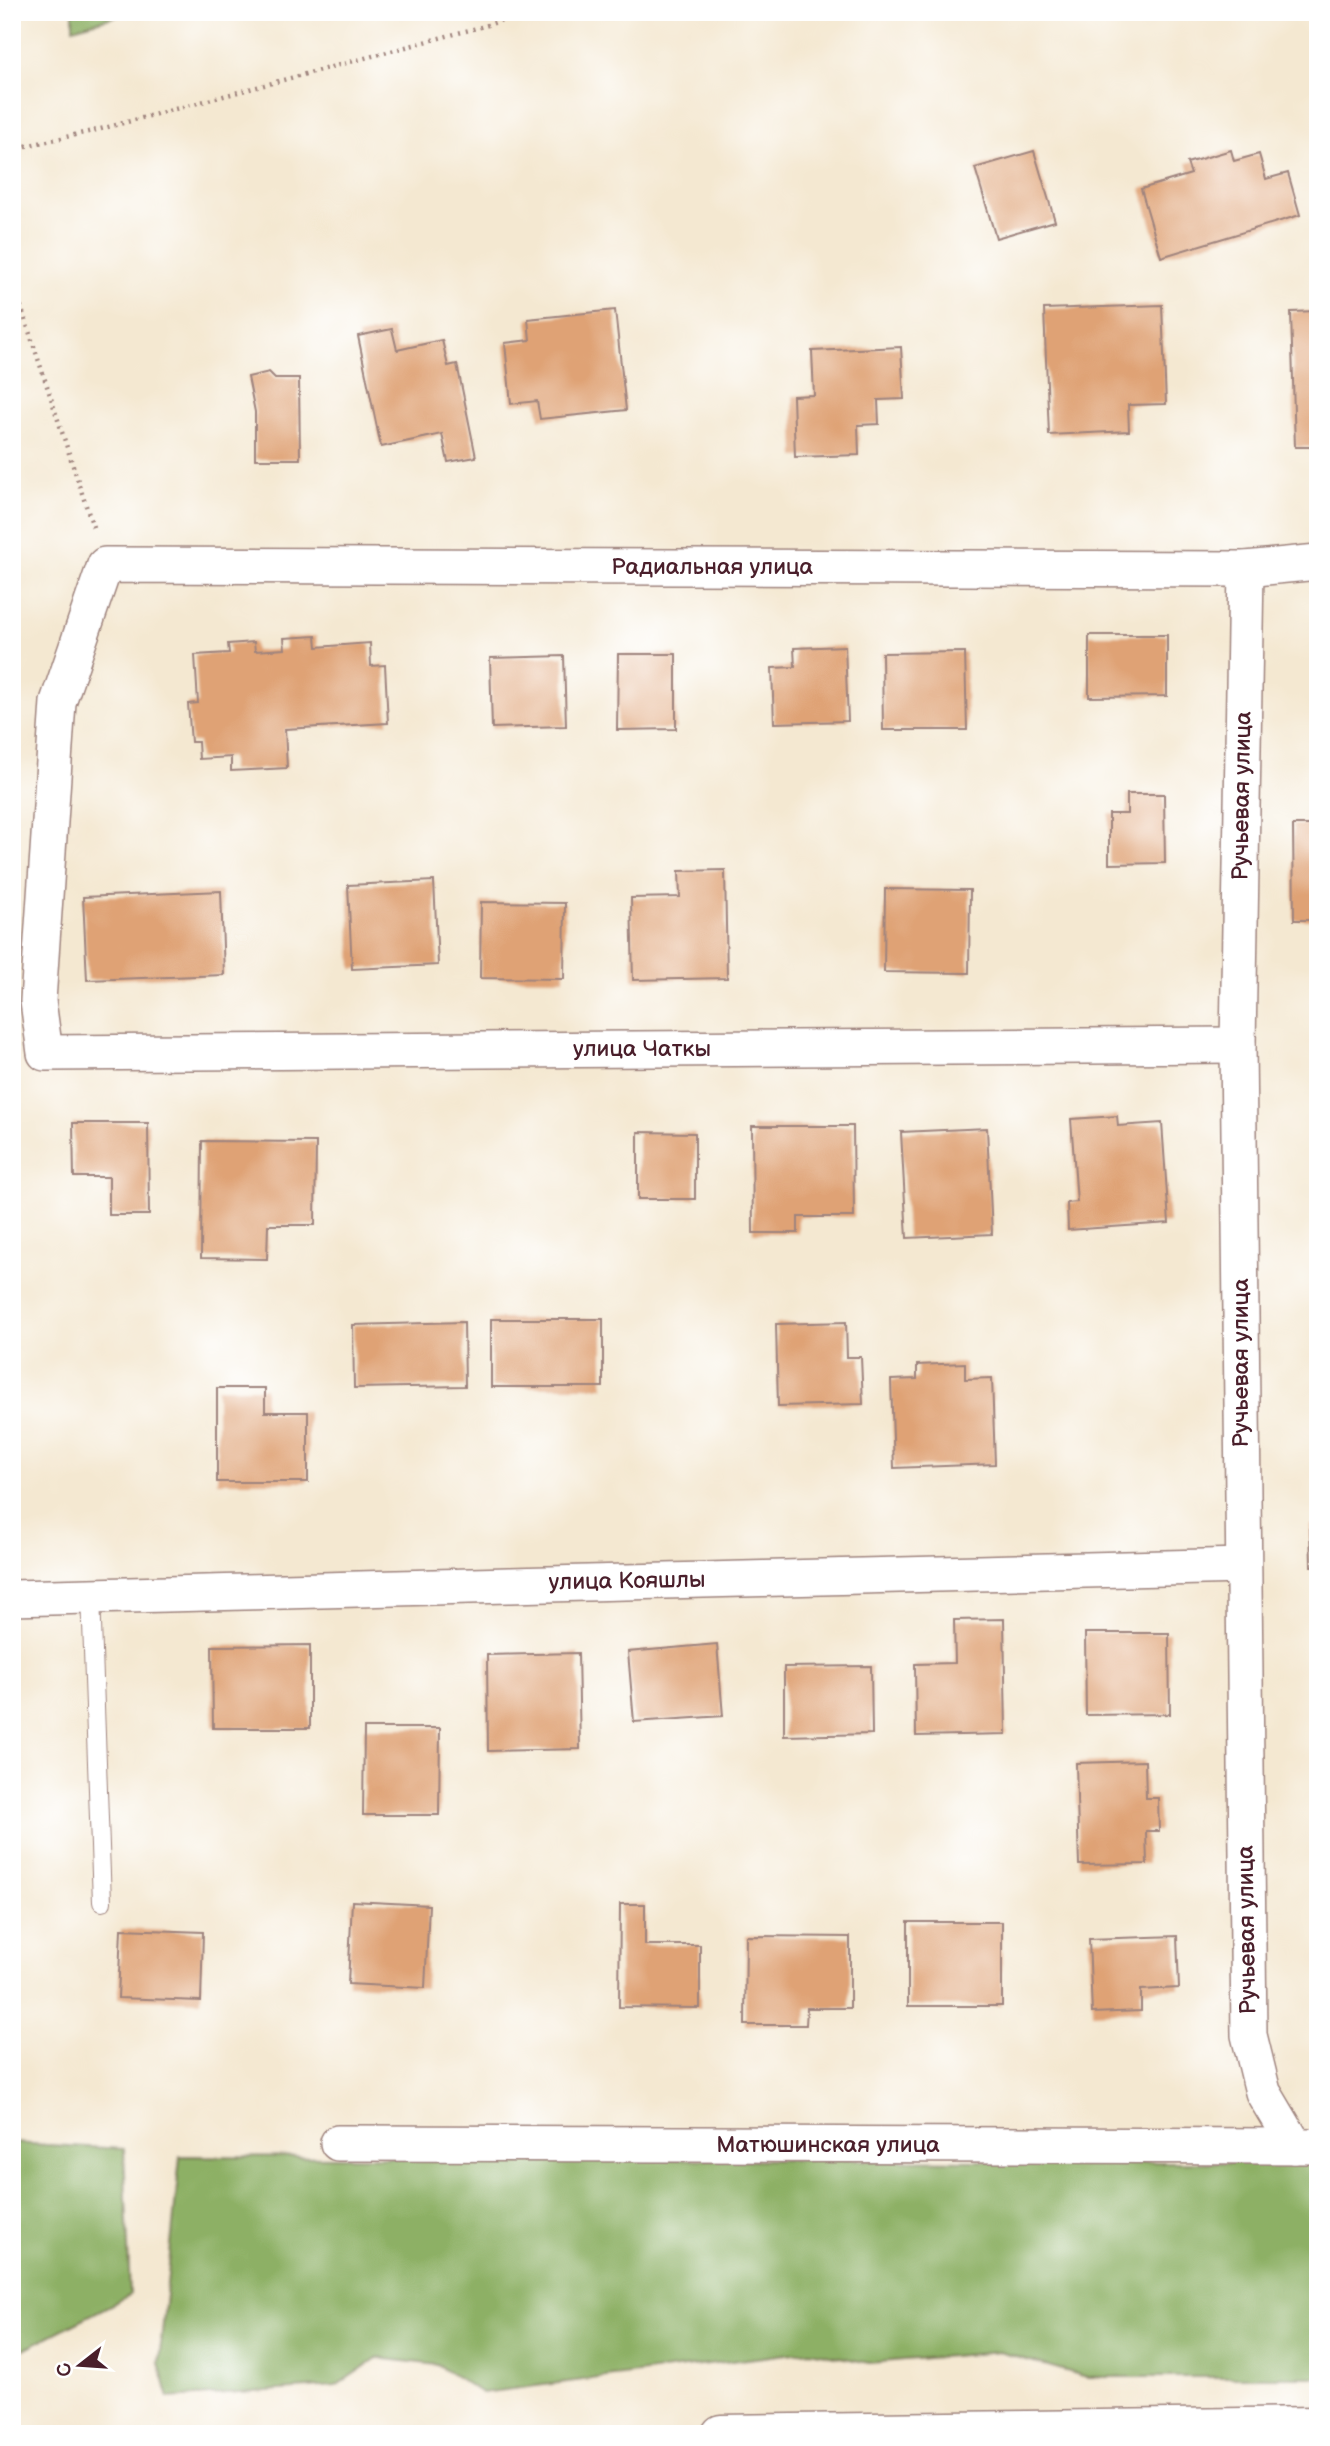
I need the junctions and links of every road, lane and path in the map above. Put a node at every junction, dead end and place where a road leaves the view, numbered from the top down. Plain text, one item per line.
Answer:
1 (524, 12) edge
2 (12, 149) edge
3 (12, 279) edge
4 (1318, 562) edge
5 (105, 565) junction
6 (1246, 569) junction
7 (1238, 1045) junction
8 (1243, 1566) junction
9 (91, 1595) junction
10 (12, 1598) edge
11 (102, 1902) dead end
12 (338, 2143) dead end
13 (1306, 2146) edge
14 (1318, 2426) edge
15 (1085, 2431) edge
16 (947, 2432) edge
17 (721, 2434) edge

1 - 2 path
3 - 5 path
4 - 6 street, Радиальная улица
5 - 6 street, Радиальная улица
5 - 7 street, улица Чаткы
6 - 7 street, Ручьевая улица
7 - 8 street, Ручьевая улица
8 - 9 street, улица Кояшлы
8 - 13 street, Ручьевая улица
9 - 10 street, улица Кояшлы
9 - 11 lane
12 - 13 street, Матюшинская улица
14 - 15 street
15 - 16 street
16 - 17 street

